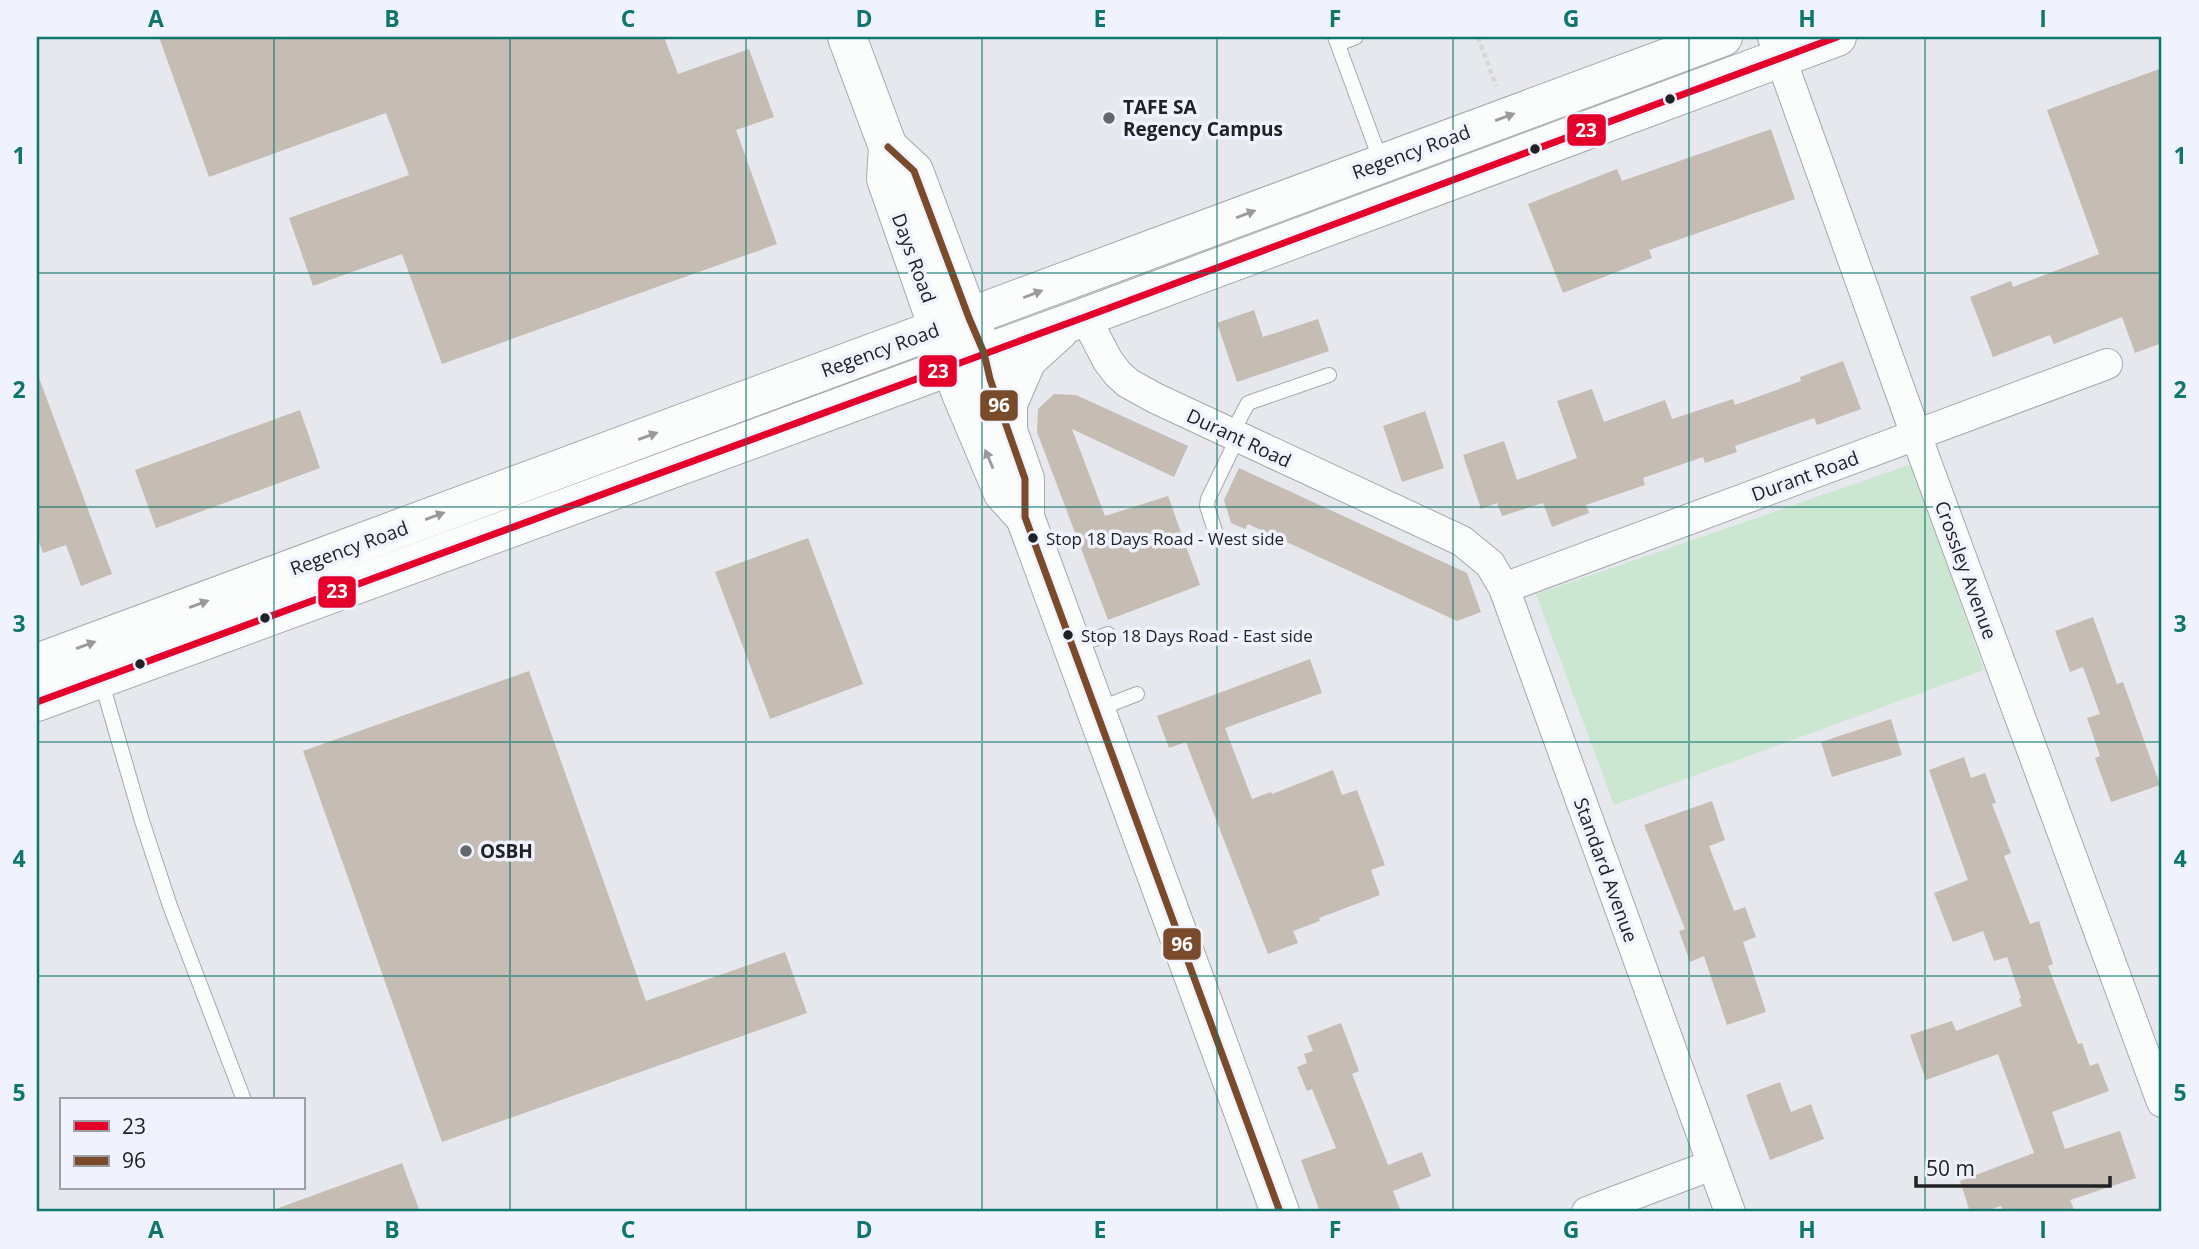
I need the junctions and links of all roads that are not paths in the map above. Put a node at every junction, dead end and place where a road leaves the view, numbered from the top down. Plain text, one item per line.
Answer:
1 (847, 37) edge
2 (1356, 37) edge
3 (1723, 37) edge
4 (1837, 37) edge
5 (1336, 40) edge
6 (1777, 47) edge
7 (1389, 182) junction
8 (1077, 320) junction
9 (954, 323) junction
10 (968, 360) junction
11 (2107, 364) dead end
12 (1329, 375) dead end
13 (1008, 429) junction
14 (1235, 435) junction
15 (1916, 435) junction
16 (1025, 517) junction
17 (1218, 540) dead end
18 (1462, 541) joint
19 (1504, 588) junction
20 (1108, 634) dead end
21 (1072, 647) junction
22 (37, 663) edge
23 (100, 679) junction
24 (1137, 694) dead end
25 (37, 702) edge
26 (1095, 710) junction
27 (243, 1098) edge
28 (2162, 1102) edge
29 (1712, 1165) junction
30 (1280, 1212) edge
31 (1587, 1212) edge
32 (1730, 1212) edge

1 - 9 main road, Days Road
2 - 5 lane
7 -> 3 main road, Regency Road
4 - 6 main road, Regency Road
5 - 7 lane
6 - 7 main road, Regency Road
6 - 15 street, Crossley Avenue
7 - 8 main road, Regency Road
9 -> 7 main road, Regency Road
8 - 10 main road, Regency Road
8 - 13 main road
8 - 14 street, Durant Road
9 - 10 main road, Days Road
22 -> 9 main road, Regency Road
10 - 13 main road, Days Road
16 -> 10 main road, Days Road
10 - 23 main road, Regency Road
11 - 15 street, Durant Road
12 - 14 lane
13 - 16 main road, Days Road
14 - 17 lane
14 - 18 street, Durant Road
15 - 19 street, Durant Road
15 - 28 street, Crossley Avenue
16 - 21 main road, Days Road
18 - 19 street, Standard Avenue
19 - 29 street, Standard Avenue
20 - 21 lane
21 - 26 main road, Days Road
23 - 25 main road, Regency Road
23 - 27 lane
24 - 26 lane
26 - 30 main road, Days Road
29 - 31 street
29 - 32 street, Standard Avenue

